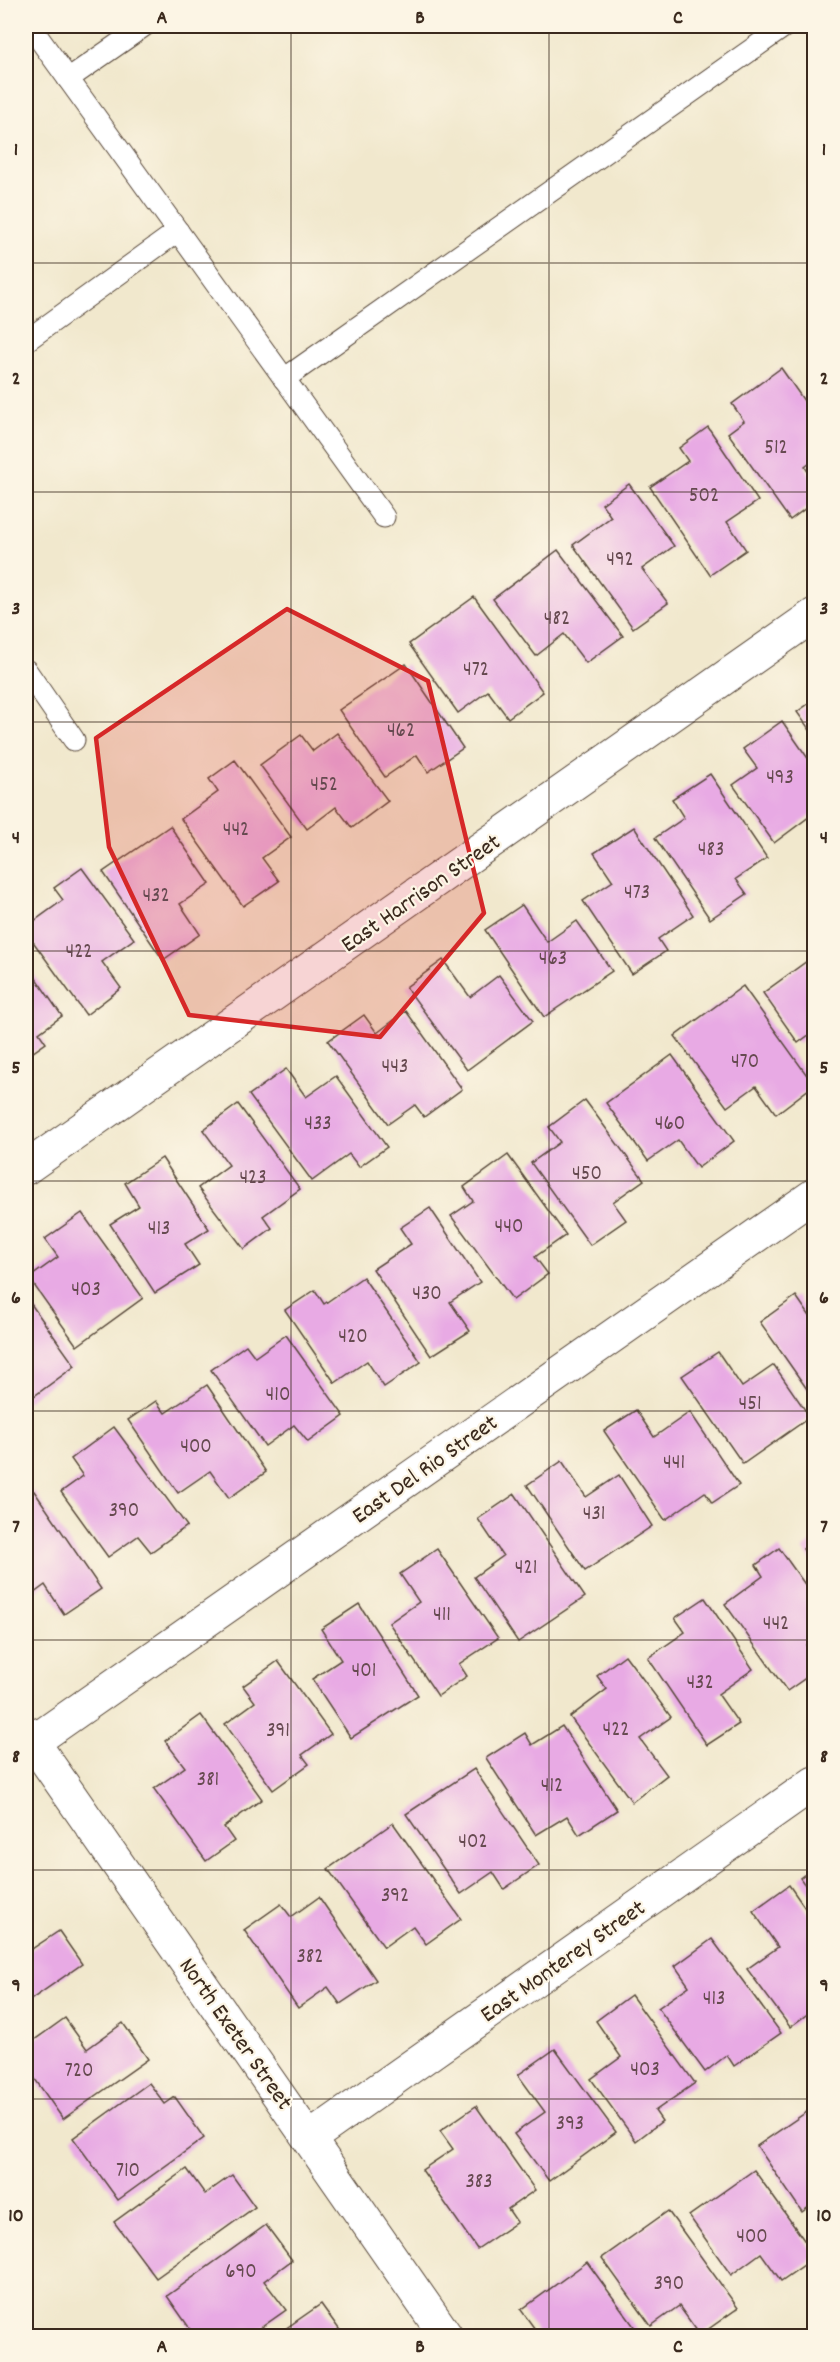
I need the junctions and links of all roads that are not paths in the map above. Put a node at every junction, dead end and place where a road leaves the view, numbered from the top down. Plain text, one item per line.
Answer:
1 (30, 26) edge
2 (144, 26) edge
3 (785, 26) edge
4 (68, 79) junction
5 (178, 231) junction
6 (26, 341) edge
7 (284, 380) junction
8 (384, 517) dead end
9 (814, 615) edge
10 (26, 670) edge
11 (74, 740) dead end
12 (26, 1168) edge
13 (814, 1194) edge
14 (29, 1737) edge
15 (814, 1783) edge
16 (310, 2138) junction
17 (446, 2337) edge

1 - 4 lane
2 - 4 lane
3 - 7 lane
4 - 5 lane
5 - 6 lane
5 - 7 lane
7 - 8 lane
9 - 12 street, East Harrison Street
10 - 11 lane
13 - 14 street, East Del Rio Street
14 - 16 street, North Exeter Street
15 - 16 street, East Monterey Street
16 - 17 street, North Exeter Street

